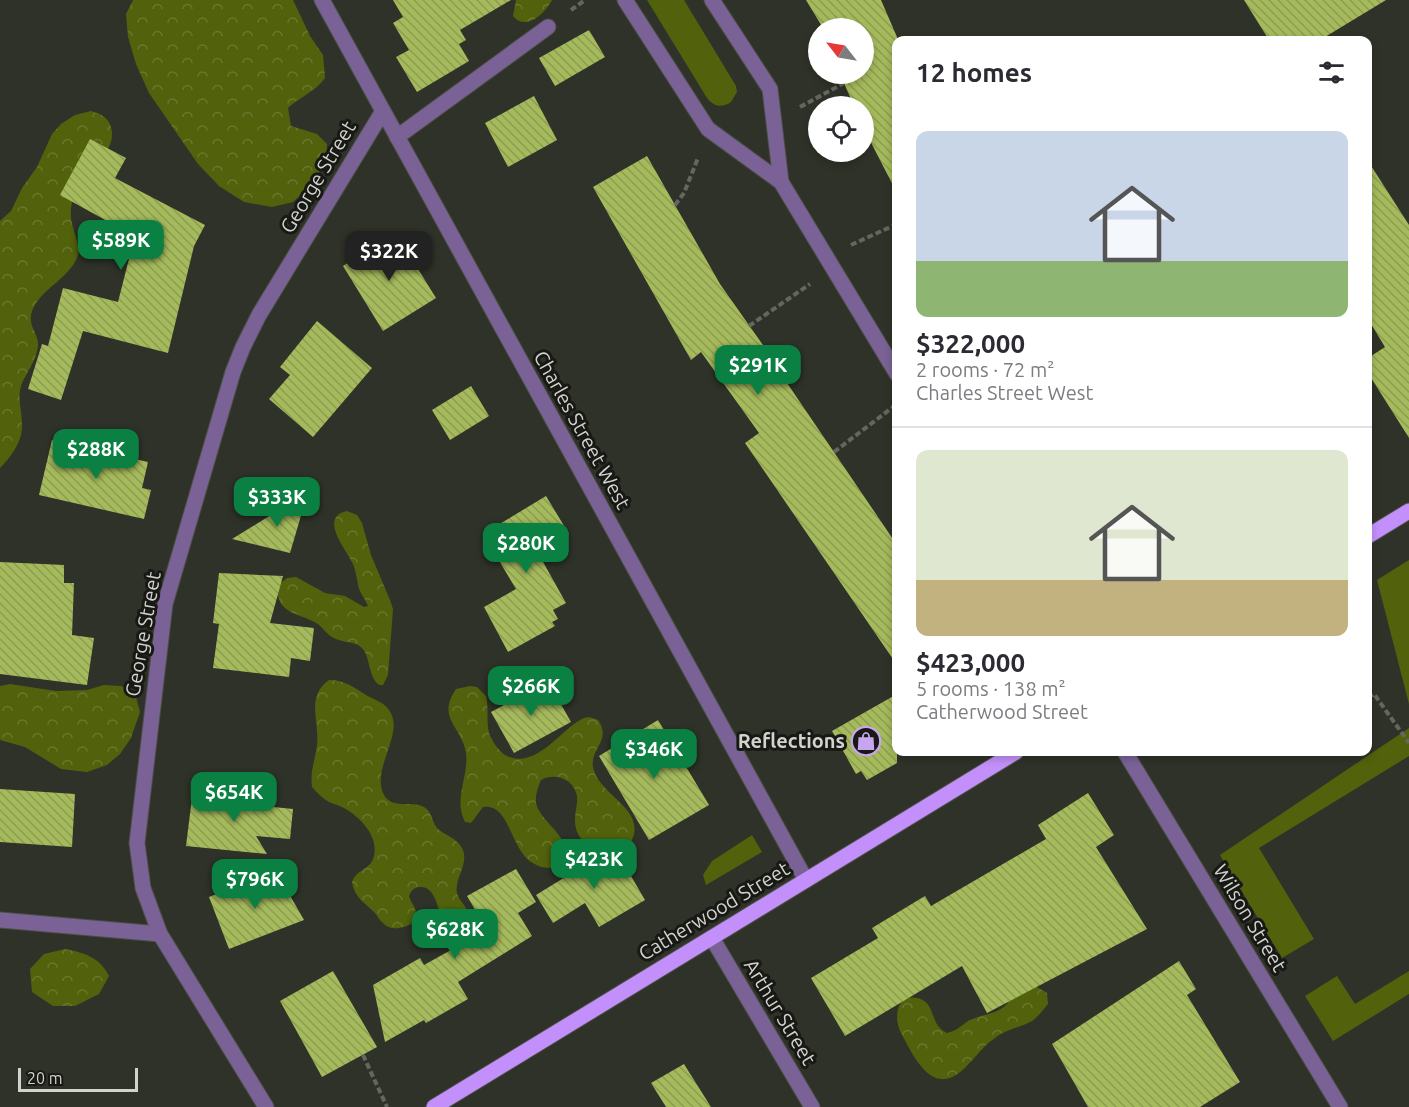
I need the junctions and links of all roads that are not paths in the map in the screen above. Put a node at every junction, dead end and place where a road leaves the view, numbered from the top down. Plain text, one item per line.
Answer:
1 (322, 0) edge
2 (625, 0) edge
3 (712, 0) edge
4 (548, 27) dead end
5 (383, 111) junction
6 (397, 137) junction
7 (781, 182) junction
8 (892, 366) edge
9 (1409, 512) edge
10 (1372, 534) edge
11 (1009, 756) edge
12 (1127, 756) edge
13 (806, 880) junction
14 (0, 920) edge
15 (160, 934) junction
16 (712, 938) junction
17 (266, 1107) edge
18 (434, 1107) edge
19 (812, 1107) edge
20 (1340, 1107) edge

1 - 5 street, Charles Street West
2 - 7 street
3 - 7 street
4 - 6 street
5 - 6 street, Charles Street West
5 - 15 street, George Street
6 - 13 street, Charles Street West
7 - 8 street
9 - 10 main road
11 - 13 main road, Catherwood Street
12 - 20 street, Wilson Street
13 - 16 main road, Catherwood Street
14 - 15 street
15 - 17 street, George Street
16 - 18 main road, Catherwood Street
16 - 19 street, Arthur Street

